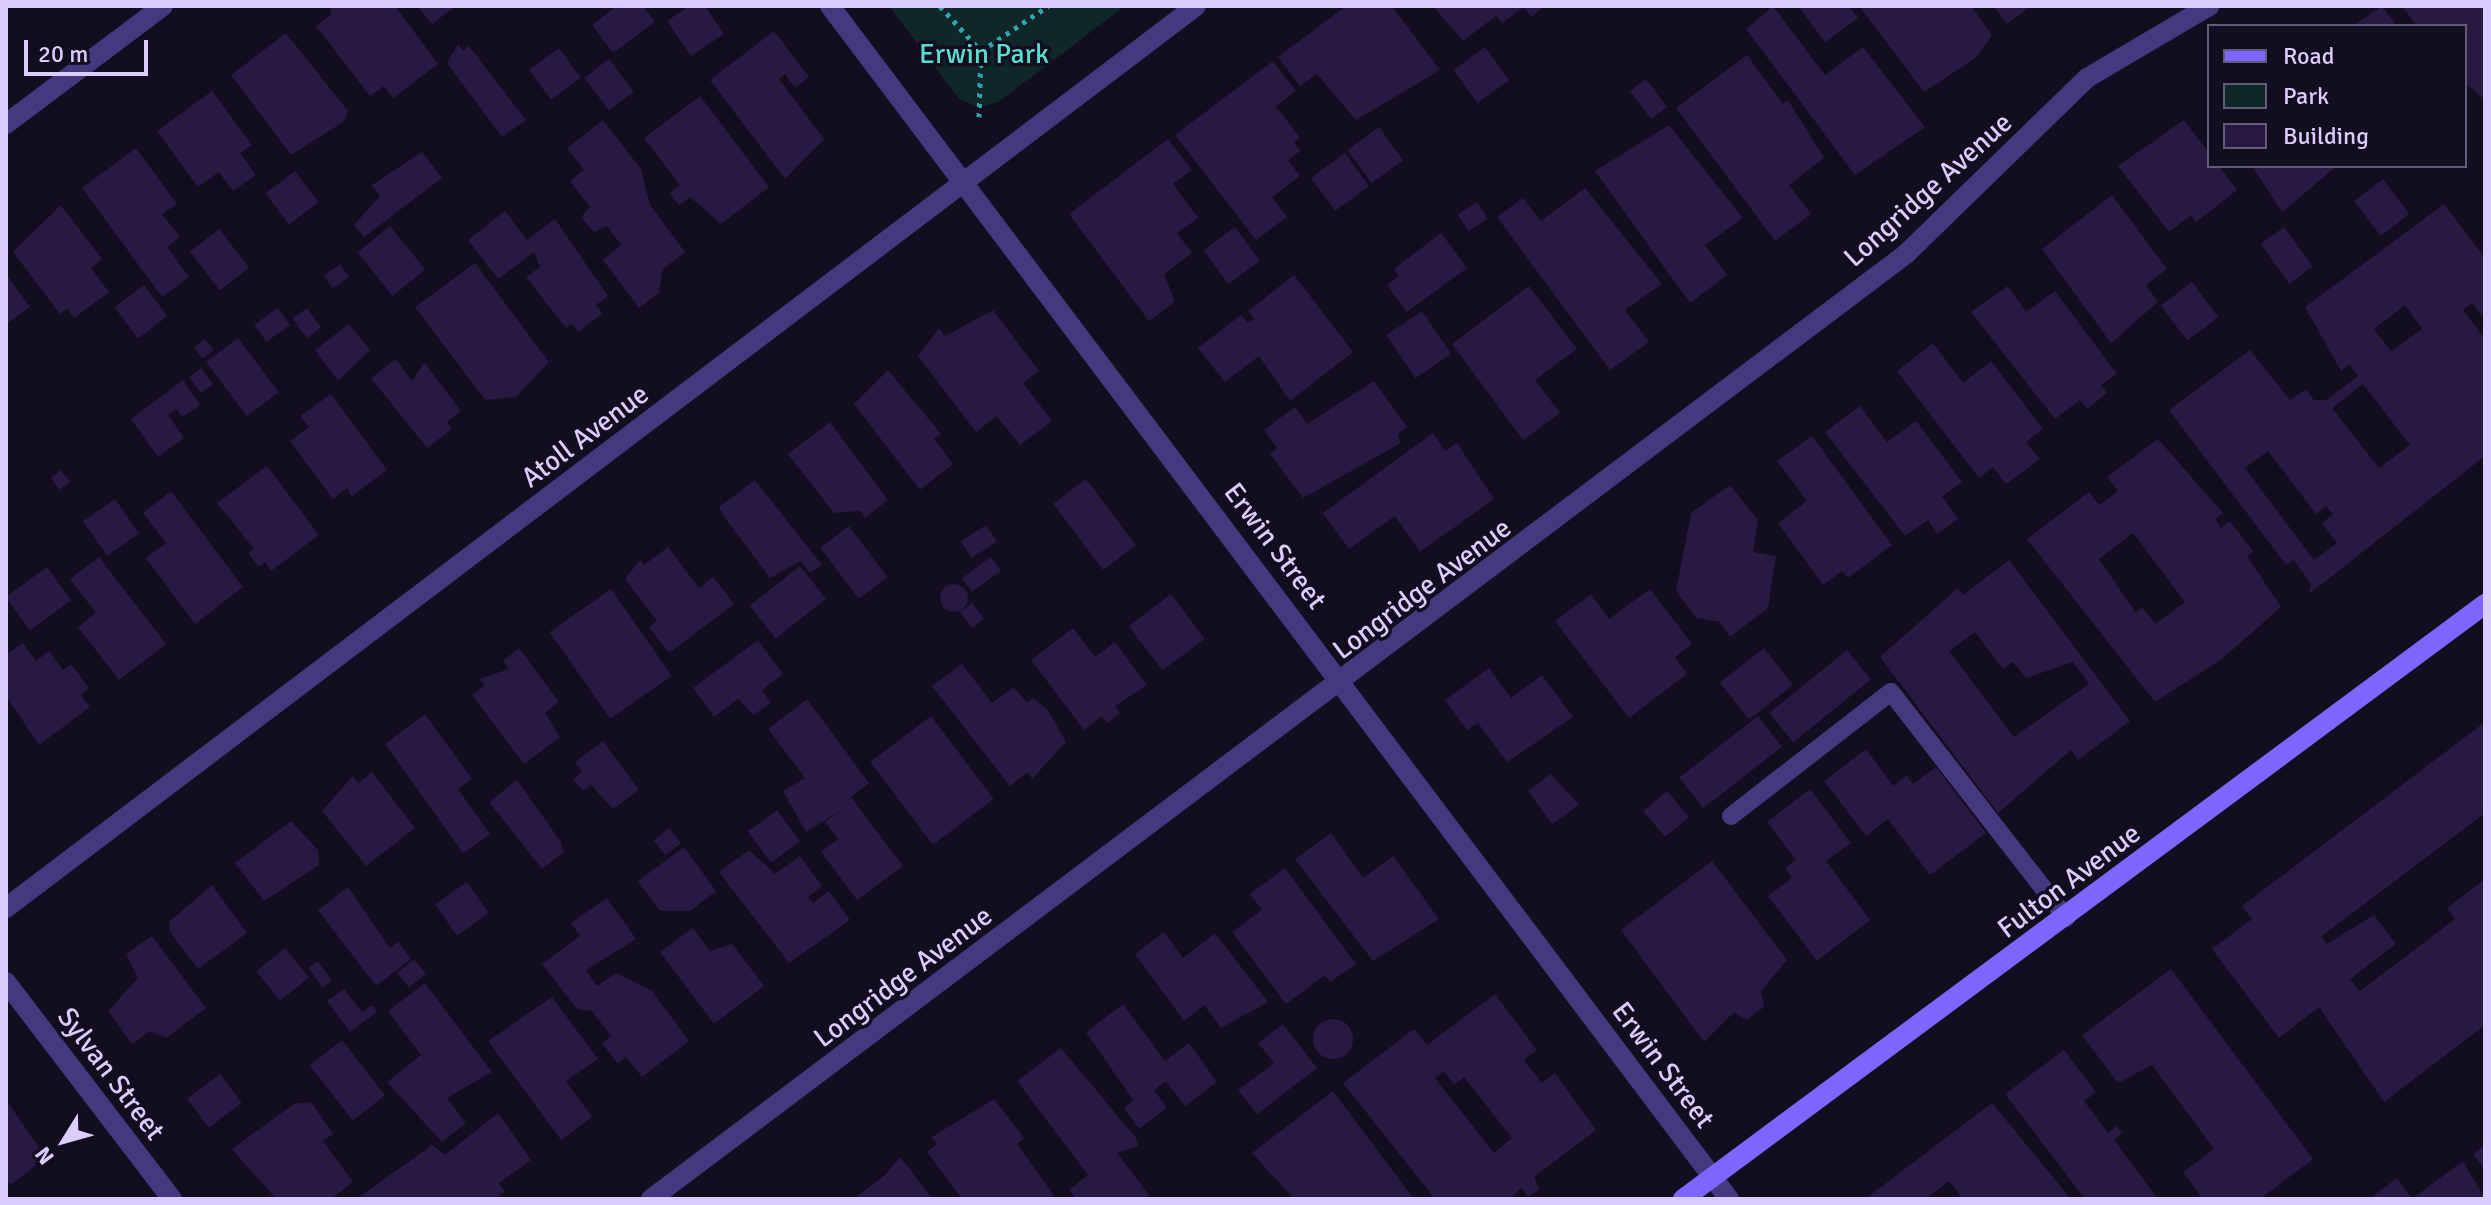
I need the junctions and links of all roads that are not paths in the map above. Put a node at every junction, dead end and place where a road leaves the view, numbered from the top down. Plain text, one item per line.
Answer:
1 (163, 6) edge
2 (830, 6) edge
3 (1196, 6) edge
4 (2209, 6) edge
5 (6, 124) edge
6 (965, 184) junction
7 (2485, 604) edge
8 (1345, 684) junction
9 (1731, 816) dead end
10 (6, 908) edge
11 (2066, 918) junction
12 (6, 982) edge
13 (1712, 1177) junction
14 (172, 1199) edge
15 (651, 1199) edge
16 (1683, 1199) edge
17 (1729, 1199) edge

1 - 5 street
2 - 6 street, Erwin Street
3 - 6 street, Atoll Avenue
4 - 8 street, Longridge Avenue
6 - 8 street, Erwin Street
6 - 10 street, Atoll Avenue
7 - 11 street, Fulton Avenue
8 - 13 street, Erwin Street
8 - 15 street, Longridge Avenue
9 - 11 lane
11 - 13 street, Fulton Avenue
12 - 14 street, Sylvan Street
13 - 16 street, Fulton Avenue
13 - 17 street, Erwin Street

